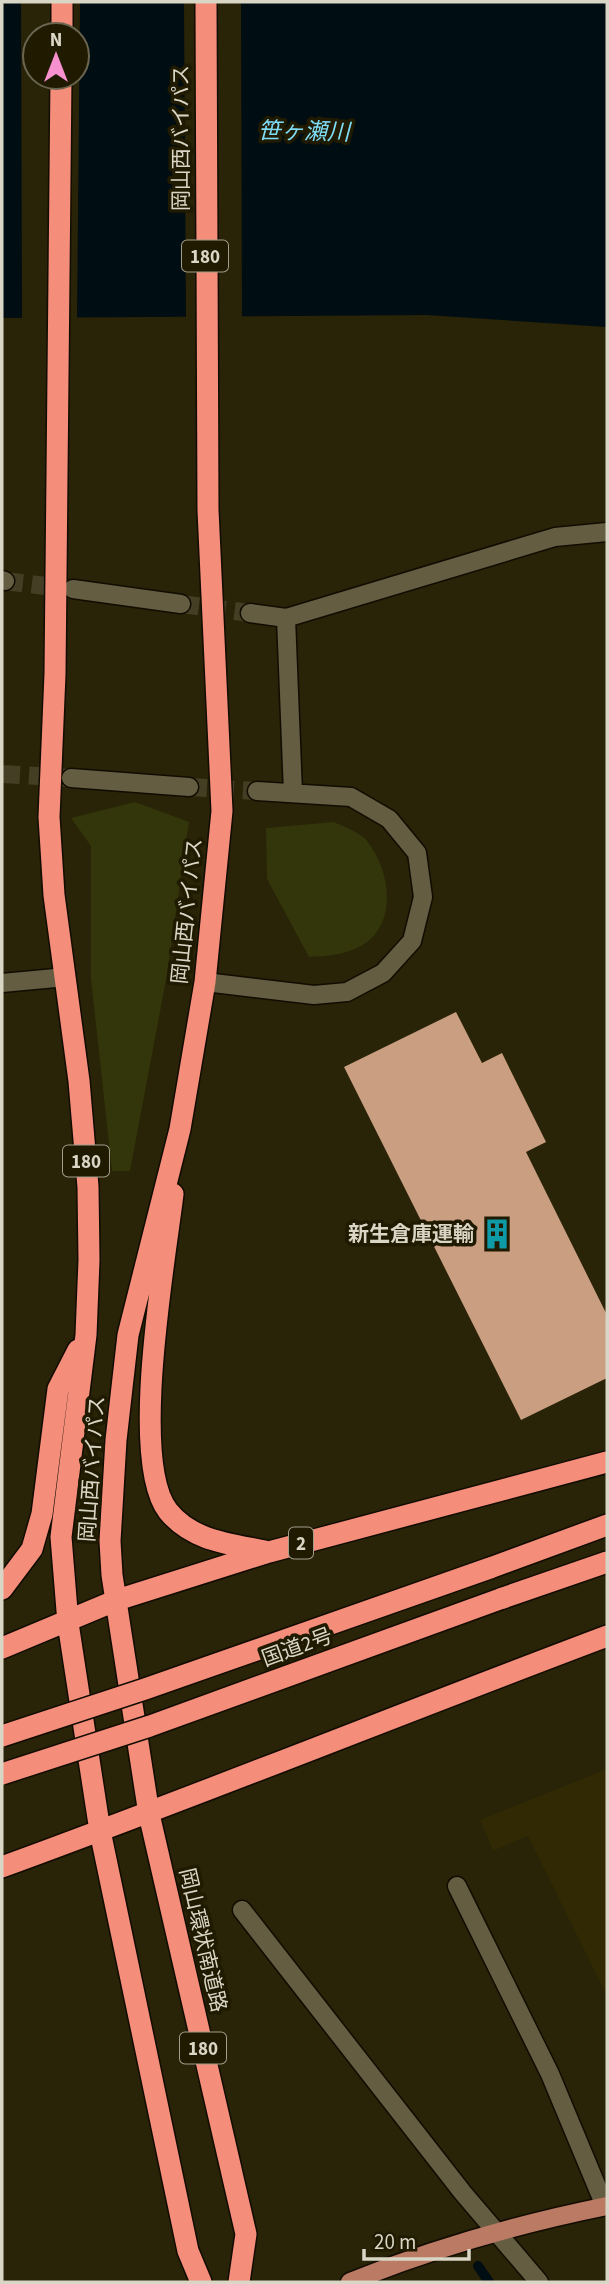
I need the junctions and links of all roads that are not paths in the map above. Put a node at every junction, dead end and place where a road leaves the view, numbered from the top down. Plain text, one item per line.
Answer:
1 (62, 2) edge
2 (206, 2) edge
3 (62, 21) edge
4 (61, 91) edge
5 (607, 531) edge
6 (73, 589) tunnel mouth
7 (181, 604) tunnel mouth
8 (250, 613) tunnel mouth
9 (286, 618) junction
10 (71, 778) tunnel mouth
11 (189, 787) tunnel mouth
12 (257, 791) tunnel mouth
13 (293, 793) junction
14 (65, 977) junction
15 (205, 982) junction
16 (2, 983) edge
17 (180, 1129) junction
18 (86, 1335) junction
19 (607, 1462) edge
20 (607, 1525) edge
21 (269, 1552) junction
22 (607, 1562) edge
23 (2, 1589) edge
24 (117, 1600) junction
25 (68, 1623) junction
26 (607, 1636) edge
27 (2, 1648) edge
28 (2, 1736) edge
29 (2, 1774) edge
30 (149, 1814) junction
31 (100, 1830) junction
32 (2, 1867) edge
33 (457, 1886) dead end
34 (242, 1910) dead end
35 (606, 2206) edge
36 (496, 2230) junction
37 (201, 2282) edge
38 (239, 2282) edge
39 (350, 2282) edge
40 (539, 2282) edge

1 - 3 highway
2 - 15 highway, 岡山西バイパス / 180
4 - 14 highway, 岡山西バイパス / 180
5 - 9 street
6 - 7 street
8 - 9 street
9 - 13 street
10 - 11 street
12 - 13 street
13 - 15 street
14 - 16 street
14 - 18 highway, 岡山西バイパス / 180
15 - 17 highway, 岡山西バイパス / 180
17 - 21 highway
17 - 24 highway, 岡山西バイパス / 180
18 - 23 highway
18 - 25 highway, 岡山西バイパス / 180
19 - 21 highway, 2
20 - 28 highway, 国道2号, bridge
21 - 24 highway, 2
22 - 29 highway, 国道2号, bridge
24 - 25 highway, 2
24 - 30 highway, 岡山西バイパス / 180
25 - 27 highway, 2
25 - 31 highway, 岡山西バイパス / 180
26 - 30 highway
30 - 31 highway
30 - 38 highway, 岡山環状南道路 / 180
31 - 32 highway
31 - 37 highway, 180
33 - 35 street
34 - 36 street
35 - 36 main road
36 - 39 main road
36 - 40 street

